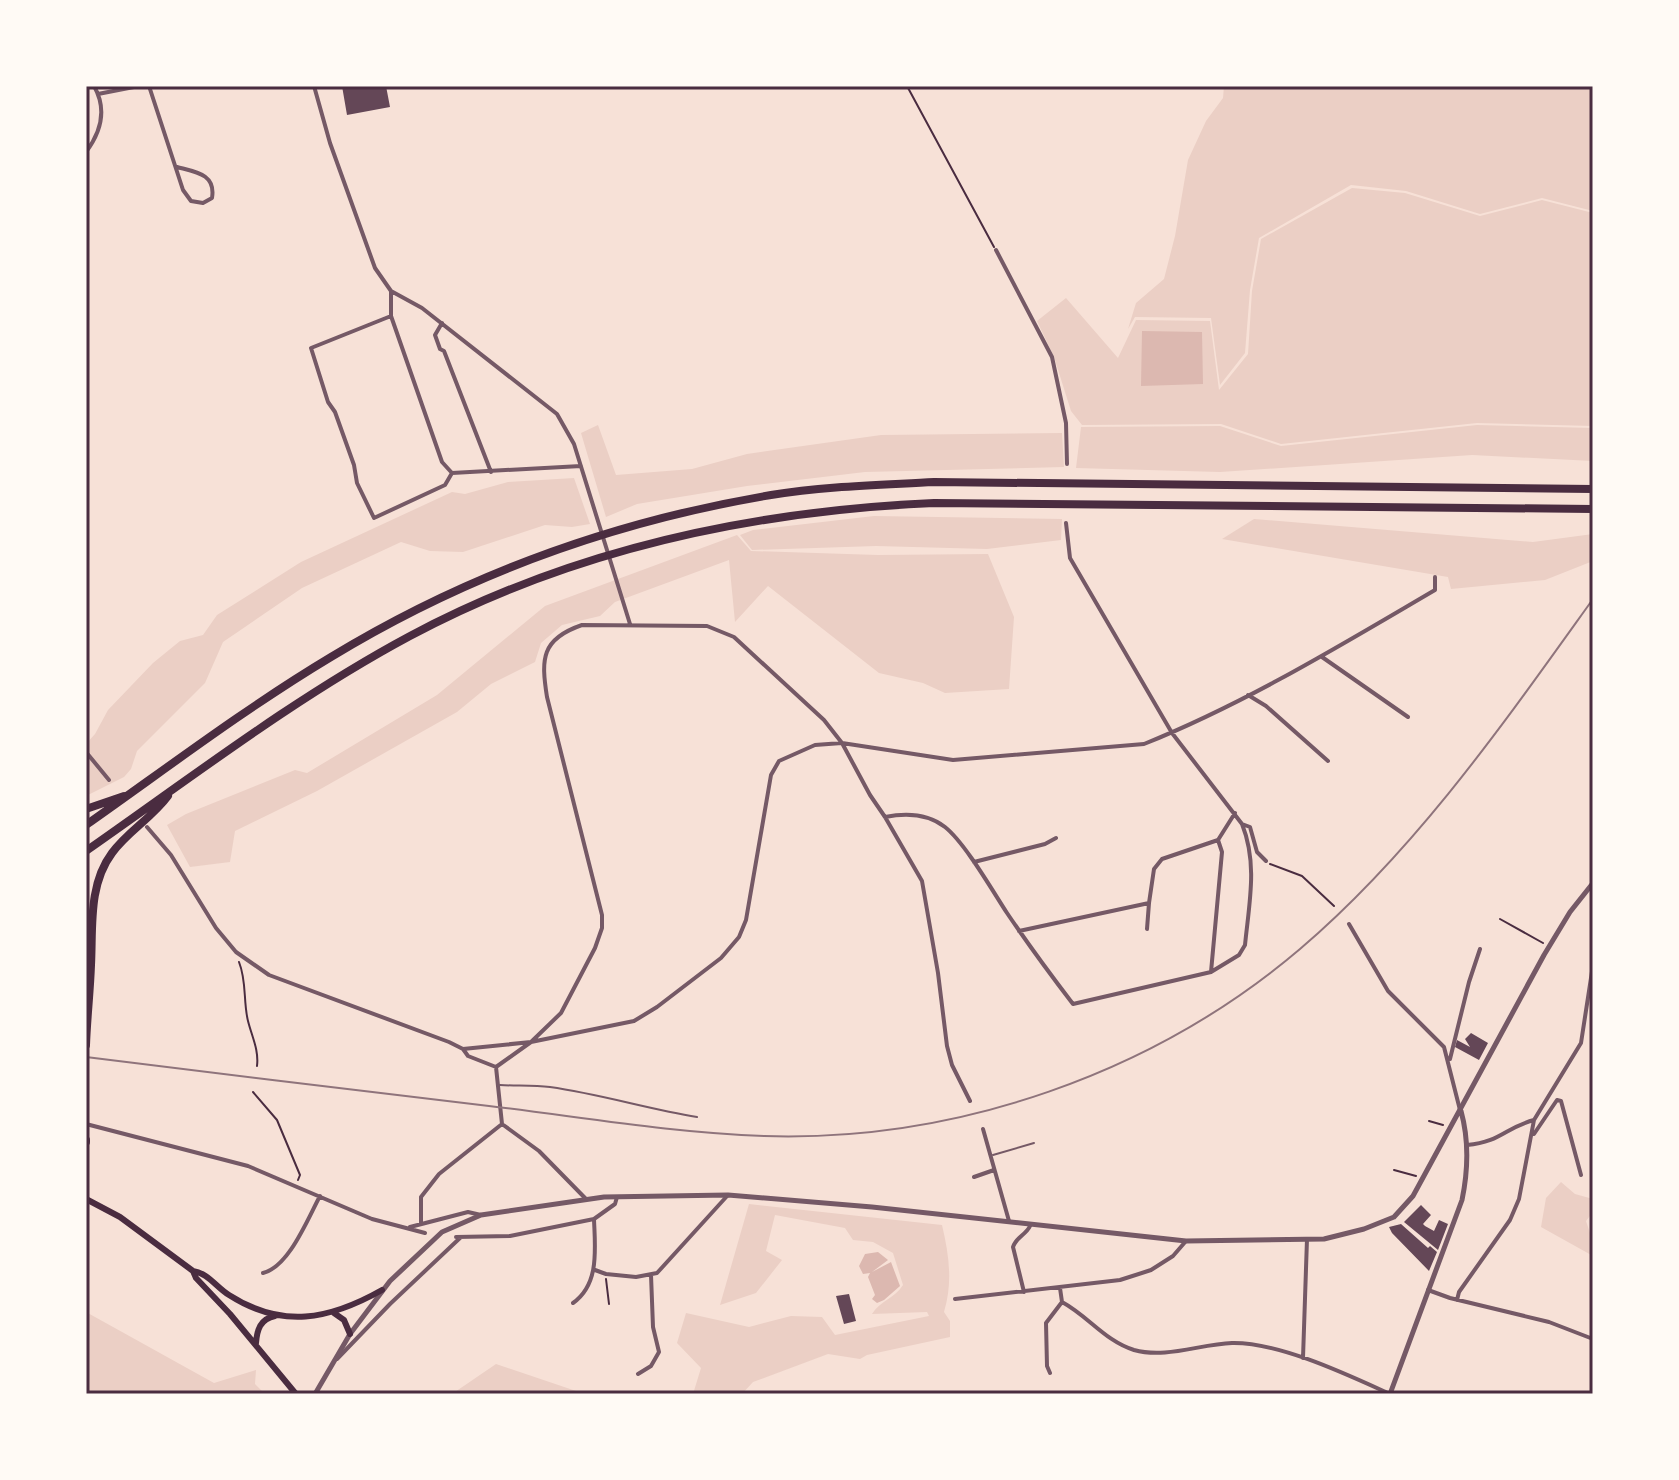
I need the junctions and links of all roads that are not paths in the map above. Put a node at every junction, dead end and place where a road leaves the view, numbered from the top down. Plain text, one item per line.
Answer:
1 (94, 86) edge
2 (139, 86) edge
3 (149, 86) edge
4 (314, 86) edge
5 (98, 94) junction
6 (86, 152) edge
7 (177, 167) junction
8 (996, 250) road end
9 (391, 291) junction
10 (391, 316) junction
11 (442, 323) junction
12 (1067, 464) dead end
13 (581, 466) junction
14 (491, 472) junction
15 (452, 473) junction
16 (1593, 489) edge
17 (1593, 509) edge
18 (1066, 523) dead end
19 (1435, 577) dead end
20 (630, 624) junction
21 (1322, 657) junction
22 (1248, 695) junction
23 (1408, 717) dead end
24 (1172, 733) junction
25 (842, 743) junction
26 (86, 752) edge
27 (1328, 761) dead end
28 (109, 780) dead end
29 (170, 792) junction
30 (129, 795) junction
31 (86, 809) edge
32 (1235, 813) junction
33 (885, 817) junction
34 (1242, 824) junction
35 (86, 825) edge
36 (147, 827) dead end
37 (1056, 838) dead end
38 (1218, 840) junction
39 (86, 851) edge
40 (1266, 861) road end
41 (973, 862) junction
42 (1593, 883) edge
43 (1149, 903) junction
44 (1349, 924) dead end
45 (1147, 929) dead end
46 (1019, 931) junction
47 (1480, 949) dead end
48 (1593, 965) edge
49 (1211, 972) junction
50 (86, 991) edge
51 (87, 1008) edge
52 (531, 1042) junction
53 (86, 1045) edge
54 (463, 1049) junction
55 (1449, 1064) junction
56 (496, 1067) junction
57 (498, 1085) junction
58 (970, 1101) dead end
59 (1461, 1110) junction
60 (697, 1117) dead end
61 (1534, 1120) junction
62 (86, 1124) edge
63 (502, 1124) junction
64 (983, 1129) dead end
65 (1533, 1134) junction
66 (1034, 1143) dead end
67 (1466, 1145) junction
68 (991, 1156) junction
69 (995, 1170) junction
70 (1581, 1175) dead end
71 (974, 1177) dead end
72 (728, 1195) junction
73 (320, 1196) junction
74 (617, 1197) junction
75 (86, 1199) edge
76 (586, 1199) junction
77 (481, 1215) junction
78 (594, 1219) junction
79 (1009, 1221) junction
80 (421, 1223) junction
81 (1030, 1226) junction
82 (407, 1228) junction
83 (425, 1233) dead end
84 (1307, 1239) junction
85 (1186, 1241) junction
86 (595, 1270) junction
87 (193, 1271) junction
88 (263, 1273) dead end
89 (651, 1275) junction
90 (1060, 1288) junction
91 (382, 1290) junction
92 (1428, 1290) junction
93 (1024, 1292) junction
94 (955, 1299) dead end
95 (1457, 1300) junction
96 (1062, 1302) junction
97 (573, 1303) dead end
98 (334, 1313) junction
99 (278, 1316) junction
100 (350, 1334) junction
101 (1593, 1339) edge
102 (256, 1344) junction
103 (1303, 1358) junction
104 (331, 1364) junction
105 (1050, 1373) dead end
106 (638, 1374) dead end
107 (296, 1394) edge
108 (315, 1394) edge
109 (1390, 1394) edge

1 - 5 street
2 - 5 street
3 - 7 street
4 - 9 street
5 - 6 street
7 - 7 street
8 - 12 street
9 - 10 street
9 - 11 street
10 - 15 street
10 - 15 street
11 - 13 street
11 - 14 street
13 - 14 street
13 - 20 street
14 - 15 street
16 - 30 highway
17 - 29 highway
18 - 24 street
19 - 21 street
20 - 25 street
20 - 52 street
21 - 22 street
21 - 23 street
22 - 24 street
22 - 27 street
24 - 25 street
24 - 32 street
25 - 33 street
25 - 52 street
26 - 28 street
29 - 39 highway
29 - 51 highway
30 - 31 highway
30 - 35 highway
32 - 34 street
32 - 38 street
33 - 41 street
33 - 58 street
34 - 40 street
34 - 49 street
36 - 54 street
37 - 41 street
38 - 43 street
38 - 49 street
41 - 46 street
42 - 59 street
43 - 45 street
43 - 46 street
44 - 55 street
46 - 49 street
47 - 55 street
48 - 61 street
50 - 51 highway
51 - 53 highway
52 - 54 street
52 - 56 street
54 - 56 street
55 - 59 street
56 - 57 street
57 - 60 lane
57 - 63 street
59 - 67 street
59 - 84 street
61 - 65 street
61 - 67 street
62 - 73 street
63 - 76 street
63 - 80 street
64 - 68 street
65 - 70 street
65 - 95 street
66 - 68 lane
67 - 92 street
68 - 69 street
69 - 71 street
69 - 79 street
72 - 74 street
72 - 79 street
72 - 89 street
73 - 82 street
73 - 88 street
74 - 76 street
74 - 78 street
75 - 87 main road
76 - 77 street
77 - 80 street
77 - 91 street
78 - 86 street
78 - 104 street
79 - 81 street
80 - 82 street
81 - 85 street
81 - 93 street
82 - 83 street
84 - 85 street
84 - 103 street
85 - 90 street
86 - 89 street
86 - 97 street
87 - 99 main road
87 - 102 main road
89 - 106 street
90 - 93 street
90 - 96 street
91 - 98 main road
91 - 100 street
92 - 95 street
92 - 109 street
93 - 94 street
95 - 101 street
96 - 103 street
96 - 105 street
98 - 99 main road
98 - 100 main road
99 - 102 main road
100 - 104 street
102 - 107 main road
103 - 109 street
104 - 108 street

